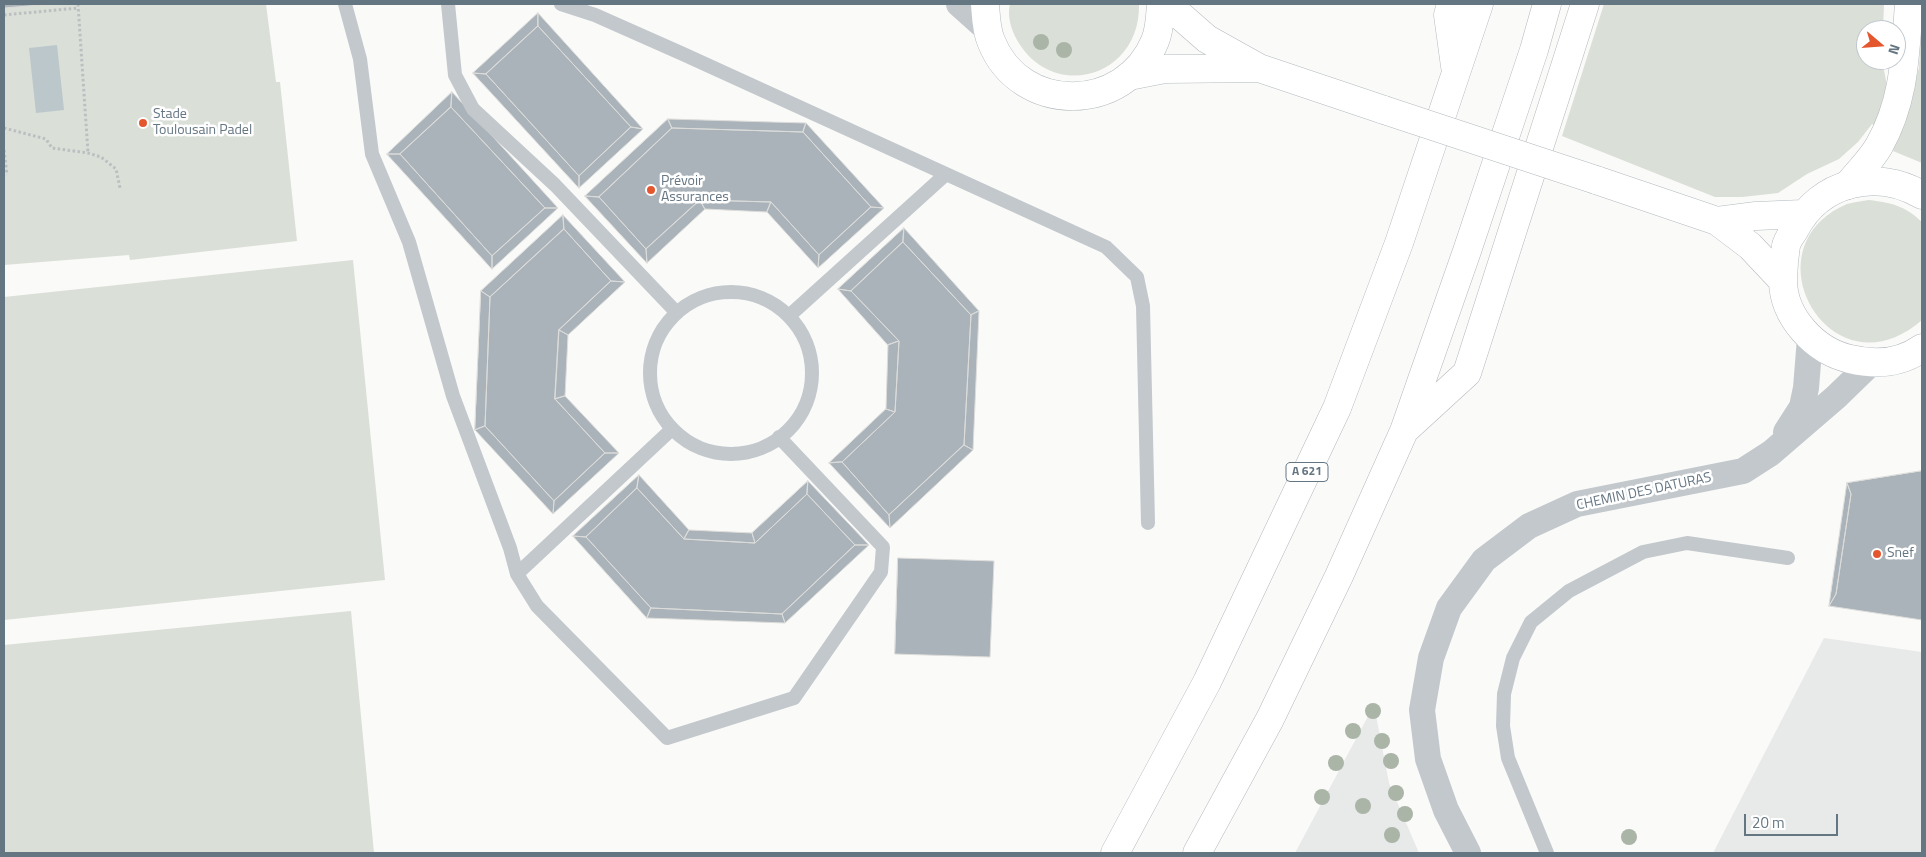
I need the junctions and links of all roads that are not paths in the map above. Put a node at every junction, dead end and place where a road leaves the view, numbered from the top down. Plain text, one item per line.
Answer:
1 (345, 4) edge
2 (448, 4) edge
3 (561, 4) edge
4 (959, 4) edge
5 (1161, 4) edge
6 (1167, 4) edge
7 (1451, 4) edge
8 (1479, 4) edge
9 (1547, 4) edge
10 (1585, 4) edge
11 (1909, 4) edge
12 (986, 16) edge
13 (1259, 68) junction
14 (1456, 72) junction
15 (1129, 76) junction
16 (946, 174) junction
17 (1848, 185) junction
18 (1922, 196) edge
19 (1802, 214) junction
20 (1717, 221) junction
21 (1782, 281) junction
22 (677, 313) junction
23 (789, 316) junction
24 (1810, 338) junction
25 (1922, 348) edge
26 (1870, 364) junction
27 (672, 429) junction
28 (1404, 431) junction
29 (779, 437) junction
30 (1771, 453) junction
31 (1148, 523) dead end
32 (1788, 558) dead end
33 (517, 574) junction
34 (1115, 853) edge
35 (1198, 853) edge
36 (1468, 853) edge
37 (1547, 853) edge

1 - 33 lane
2 - 22 lane
3 - 16 lane
4 - 12 street
5 - 15 main road
6 - 13 main road
7 - 14 main road
8 - 14 main road, A 621
9 - 28 main road
10 - 28 main road
11 - 17 main road
12 - 15 main road
13 - 15 main road
13 - 20 main road, bridge
14 - 34 main road, A 621
16 - 23 lane
16 - 31 lane
17 - 18 main road
17 - 19 main road
19 - 20 main road
19 - 21 main road
20 - 21 main road
21 - 24 main road
22 - 23 lane
22 - 27 lane
23 - 29 lane
24 - 26 main road
24 - 30 street, CHEMIN DES DATURAS
25 - 26 main road
26 - 30 street, CHEMIN DES DATURAS
27 - 29 lane
27 - 33 lane
28 - 35 main road
29 - 33 lane
30 - 36 street, CHEMIN DES DATURAS
32 - 37 lane

